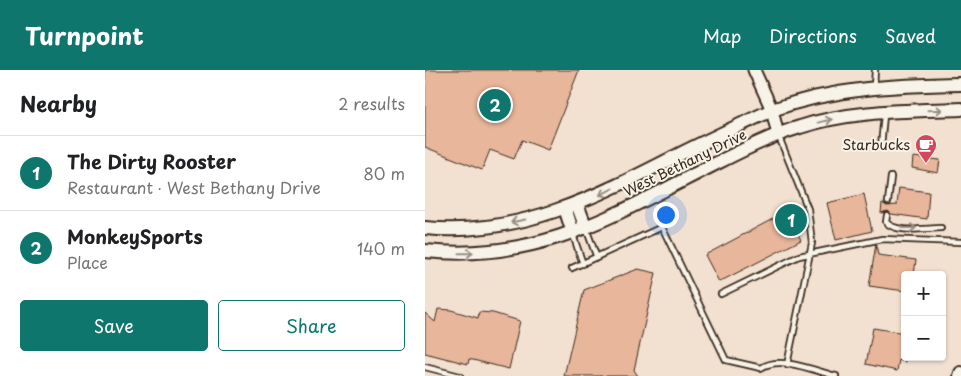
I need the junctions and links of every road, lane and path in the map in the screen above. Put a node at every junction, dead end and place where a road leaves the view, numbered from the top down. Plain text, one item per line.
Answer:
1 (754, 70) edge
2 (875, 70) edge
3 (961, 84) edge
4 (874, 88) junction
5 (961, 109) edge
6 (771, 110) junction
7 (884, 112) junction
8 (778, 135) junction
9 (881, 146) dead end
10 (891, 177) dead end
11 (888, 202) dead end
12 (577, 204) junction
13 (565, 208) junction
14 (887, 215) dead end
15 (425, 228) edge
16 (586, 228) junction
17 (941, 228) dead end
18 (573, 234) junction
19 (961, 242) edge
20 (425, 251) edge
21 (811, 255) junction
22 (597, 258) junction
23 (583, 264) junction
24 (572, 268) dead end
25 (721, 294) dead end
26 (787, 365) junction
27 (425, 367) edge
28 (433, 369) junction
29 (432, 376) edge
30 (460, 376) edge
31 (835, 376) edge

1 - 6 street
2 - 4 lane
3 - 4 main road, West Bethany Drive
4 - 6 main road, West Bethany Drive
7 -> 5 main road, West Bethany Drive
6 - 8 street
6 -> 12 main road, West Bethany Drive
8 -> 7 main road, West Bethany Drive
7 - 9 lane
8 - 16 main road, West Bethany Drive
8 - 21 lane
10 - 11 lane
12 - 13 main road, West Bethany Drive
12 - 16 main road
13 -> 15 main road, West Bethany Drive
13 - 18 main road
14 -> 17 lane
16 - 18 main road, West Bethany Drive
16 - 22 lane
20 -> 18 main road, West Bethany Drive
18 - 23 lane
19 - 21 lane
21 - 25 lane
21 - 26 lane
22 - 23 lane
22 - 26 lane
23 - 24 lane
26 - 31 lane
27 - 28 lane
28 - 29 lane
28 - 30 lane

